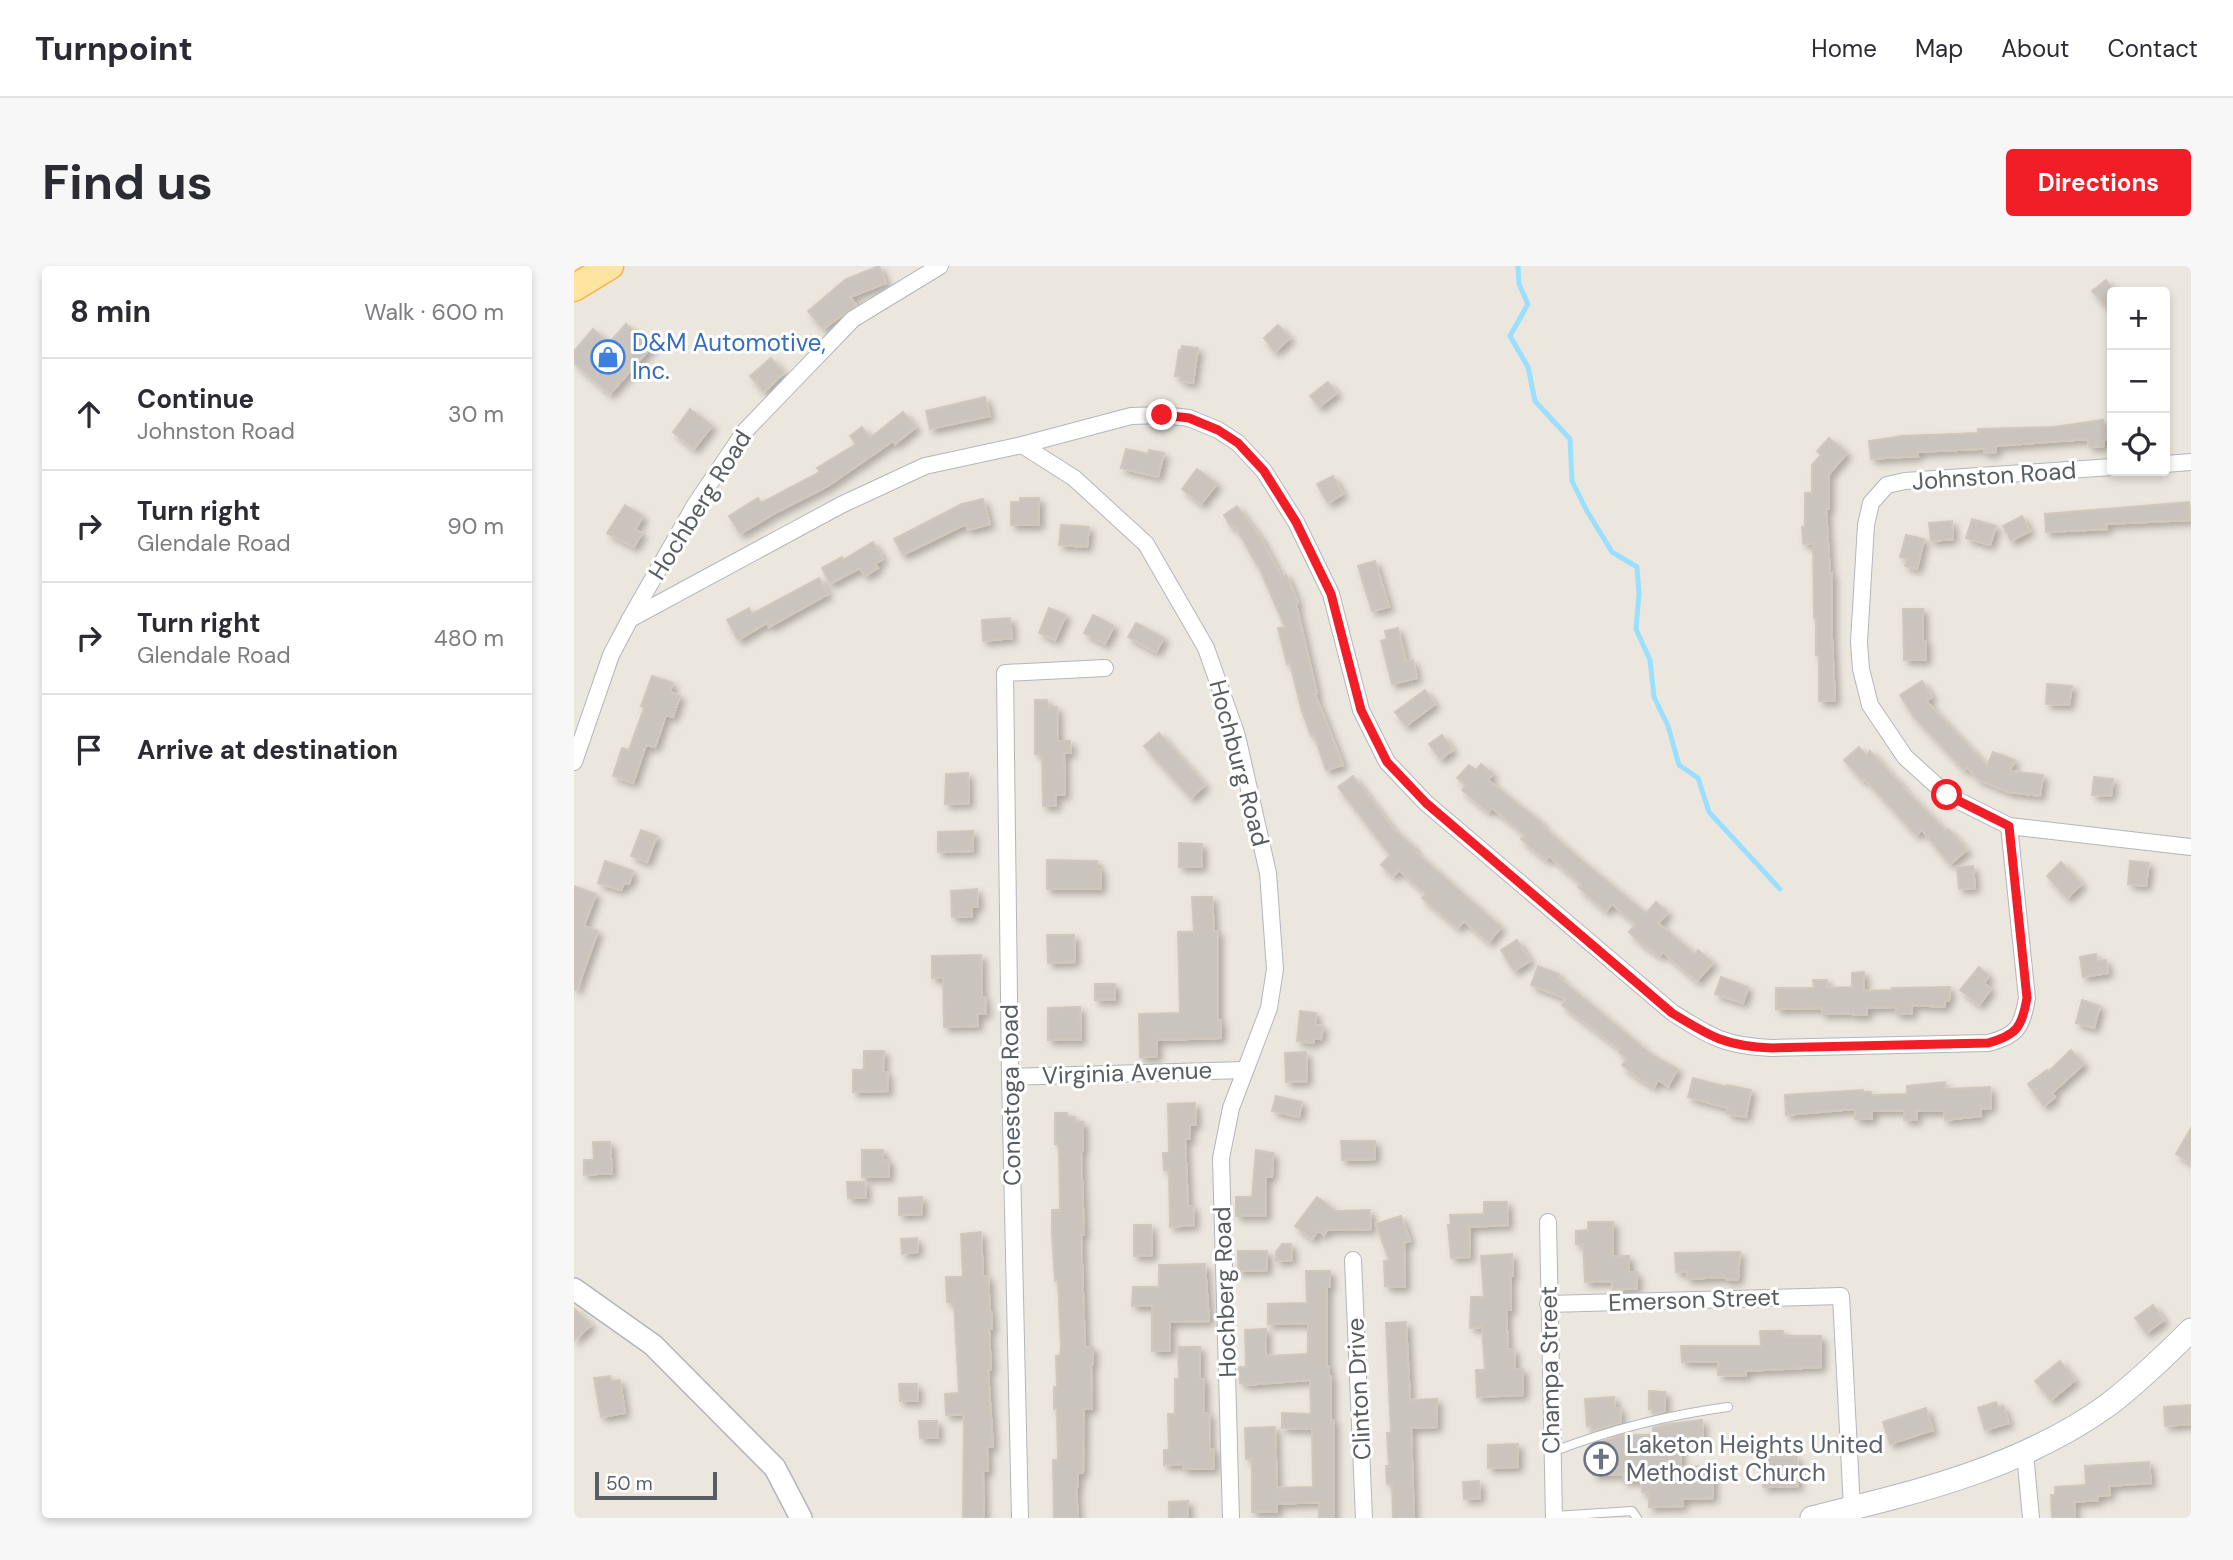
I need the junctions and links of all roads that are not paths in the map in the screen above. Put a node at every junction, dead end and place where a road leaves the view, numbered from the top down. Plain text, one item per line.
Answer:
1 (610, 266) edge
2 (940, 266) edge
3 (574, 288) edge
4 (1022, 445) junction
5 (2191, 462) edge
6 (2170, 464) edge
7 (2107, 467) edge
8 (630, 619) junction
9 (1105, 668) dead end
10 (574, 762) edge
11 (2009, 826) junction
12 (2191, 847) edge
13 (1244, 1070) junction
14 (1010, 1077) junction
15 (1548, 1222) dead end
16 (1353, 1260) dead end
17 (574, 1289) edge
18 (1548, 1304) junction
19 (2191, 1331) edge
20 (1728, 1407) dead end
21 (1552, 1452) junction
22 (2025, 1452) junction
23 (1852, 1508) junction
24 (1554, 1517) edge
25 (801, 1518) edge
26 (1020, 1518) edge
27 (1231, 1518) edge
28 (1364, 1518) edge
29 (1637, 1518) edge
30 (1812, 1518) edge
31 (2031, 1518) edge

1 - 3 main road
2 - 8 street, Hochberg Road
4 - 8 street, Hochberg Road
4 - 11 street, Hochberg Road
4 - 13 street, Hochburg Road
5 - 6 street
7 - 11 street, Johnston Road
8 - 10 street, Hochberg Road
9 - 14 street, Conestoga Road
11 - 12 street, Johnston Road
13 - 14 street, Virginia Avenue
13 - 27 street, Hochberg Road
14 - 26 street, Conestoga Road
15 - 18 street, Champa Street
16 - 28 street, Clinton Drive
17 - 25 street
18 - 21 street, Champa Street
18 - 23 street, Emerson Street
19 - 22 main road
20 - 21 lane
21 - 24 street, Champa Street
22 - 23 main road
22 - 31 street
23 - 30 main road
24 - 29 lane

